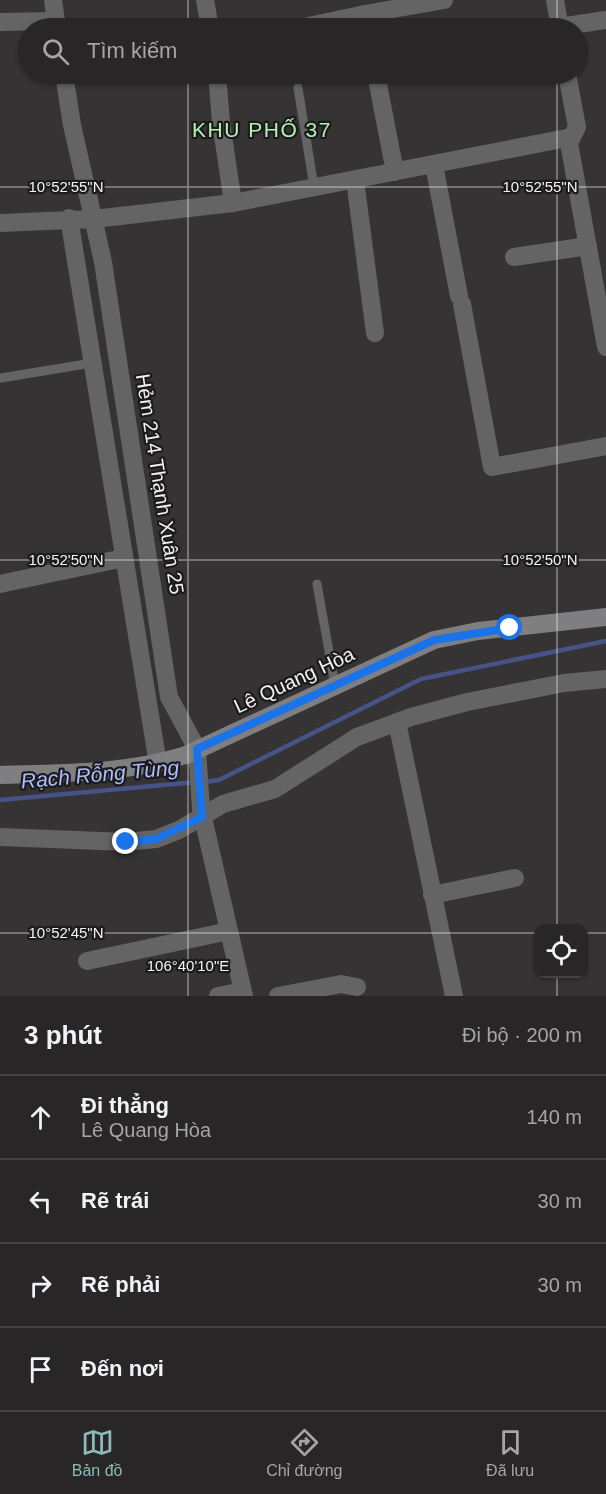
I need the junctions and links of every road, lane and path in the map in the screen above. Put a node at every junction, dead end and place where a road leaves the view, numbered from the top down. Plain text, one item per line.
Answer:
1 (53, 0) edge
2 (205, 0) edge
3 (444, 0) edge
4 (555, 0) edge
5 (365, 14) edge
6 (55, 18) edge
7 (208, 18) edge
8 (346, 18) edge
9 (558, 18) edge
10 (606, 20) edge
11 (0, 22) edge
12 (18, 23) edge
13 (588, 23) edge
14 (66, 84) edge
15 (218, 84) edge
16 (378, 84) edge
17 (569, 84) edge
18 (298, 88) dead end
19 (572, 137) junction
20 (434, 165) junction
21 (395, 172) junction
22 (355, 180) junction
23 (314, 187) junction
24 (233, 202) junction
25 (69, 218) junction
26 (94, 219) junction
27 (0, 223) edge
28 (588, 246) junction
29 (514, 257) dead end
30 (375, 333) dead end
31 (606, 346) edge
32 (92, 363) junction
33 (1, 378) edge
34 (606, 446) edge
35 (124, 558) junction
36 (0, 584) edge
37 (317, 584) dead end
38 (606, 617) edge
39 (606, 679) edge
40 (335, 685) junction
41 (397, 722) junction
42 (193, 755) junction
43 (158, 764) junction
44 (0, 775) edge
45 (202, 813) junction
46 (0, 837) edge
47 (515, 878) dead end
48 (432, 895) junction
49 (229, 931) junction
50 (87, 961) dead end
51 (357, 987) dead end
52 (243, 993) edge
53 (218, 996) edge
54 (278, 996) edge
55 (454, 996) edge

1 - 6 street
2 - 7 street
3 - 5 street
4 - 9 street
5 - 8 street
10 - 13 street
11 - 12 street
14 - 26 street, Hẻm 214 Thạnh Xuân 25
15 - 24 street
16 - 21 street
17 - 19 street
18 - 23 lane
19 - 20 street
19 - 28 street
20 - 21 street
20 - 34 street
21 - 22 street
22 - 23 street
22 - 30 street
23 - 24 street
24 - 26 street
25 - 26 street
25 - 27 street
25 - 32 street
26 - 42 street, Hẻm 214 Thạnh Xuân 25
28 - 29 street
28 - 31 street
32 - 33 lane
32 - 35 street
35 - 36 street
35 - 43 street
37 - 40 lane
38 - 40 street, Lê Quang Hòa
39 - 41 street
40 - 42 street, Lê Quang Hòa
41 - 45 street
41 - 48 street
42 - 43 street, Lê Quang Hòa
42 - 45 street
43 - 44 street, Lê Quang Hòa
45 - 46 street
45 - 49 street
47 - 48 street
48 - 55 street
49 - 50 street
49 - 52 street
51 - 54 street
52 - 53 street

